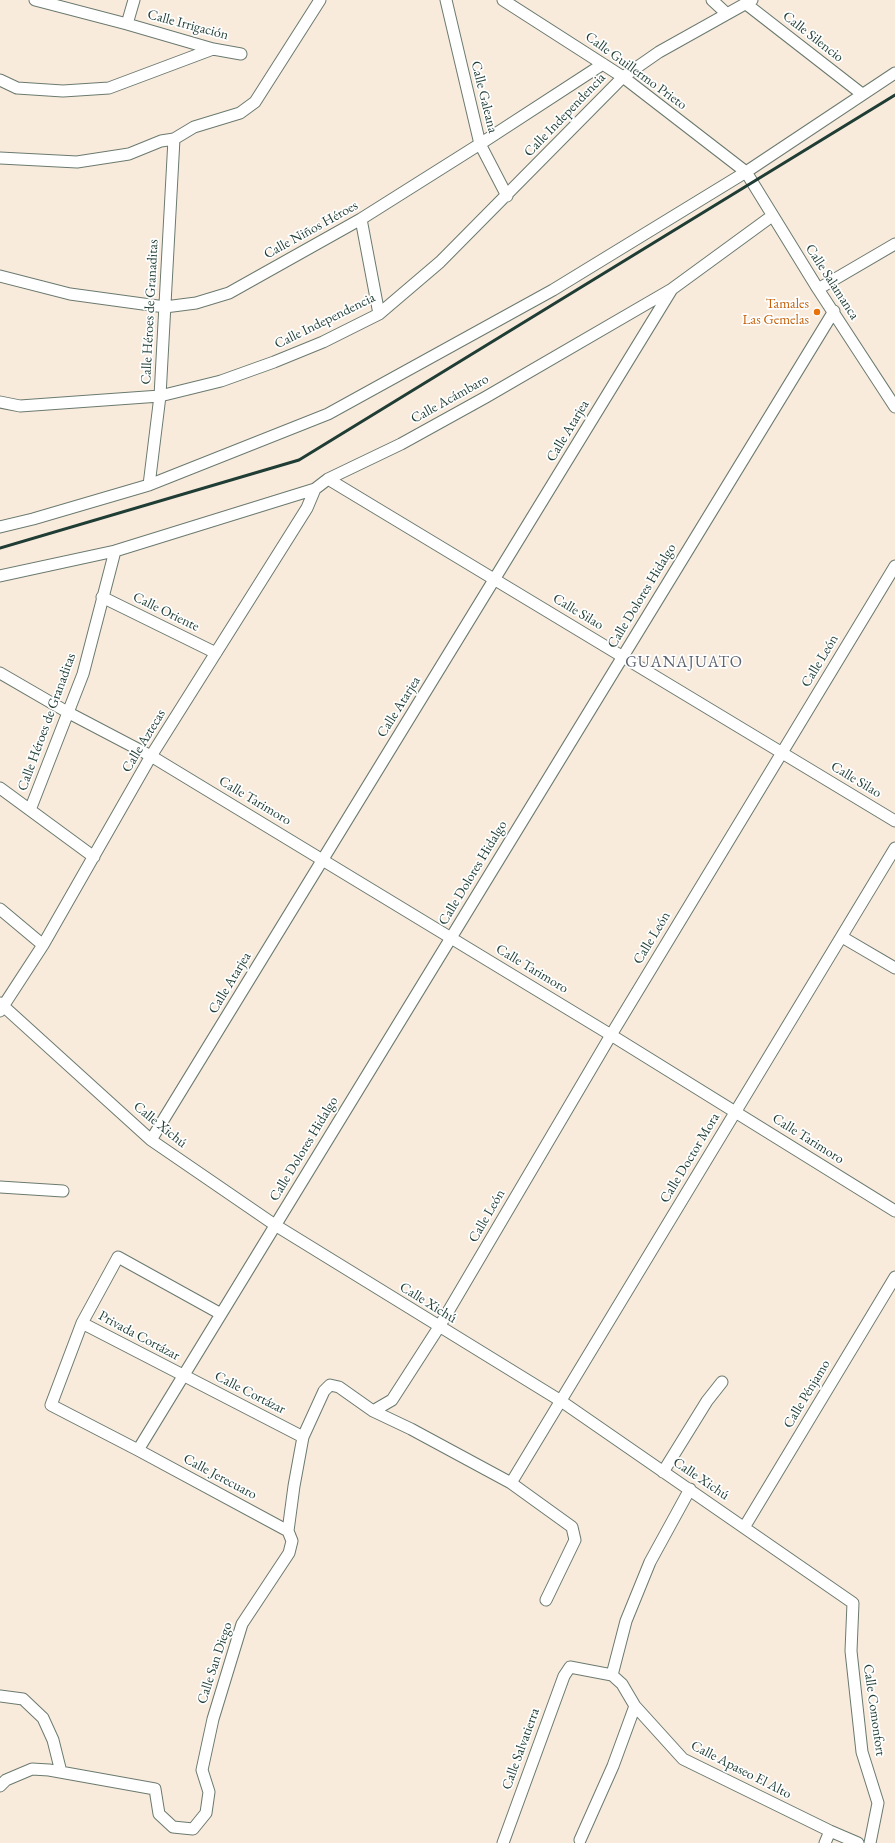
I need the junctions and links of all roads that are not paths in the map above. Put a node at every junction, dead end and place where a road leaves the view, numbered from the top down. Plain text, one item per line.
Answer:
1 (35, 0) edge
2 (134, 0) edge
3 (320, 0) edge
4 (446, 0) edge
5 (504, 0) edge
6 (712, 0) edge
7 (749, 2) edge
8 (727, 14) junction
9 (128, 24) junction
10 (213, 49) junction
11 (241, 54) dead end
12 (603, 64) junction
13 (895, 73) edge
14 (623, 77) junction
15 (0, 80) edge
16 (862, 94) junction
17 (174, 139) junction
18 (480, 144) junction
19 (0, 158) edge
20 (746, 172) junction
21 (507, 196) junction
22 (772, 216) junction
23 (360, 219) junction
24 (895, 244) edge
25 (0, 276) edge
26 (672, 289) junction
27 (818, 289) junction
28 (165, 307) junction
29 (834, 312) junction
30 (379, 314) junction
31 (160, 396) junction
32 (0, 402) edge
33 (895, 408) edge
34 (328, 479) junction
35 (149, 485) junction
36 (315, 489) junction
37 (0, 527) edge
38 (115, 551) junction
39 (895, 566) edge
40 (0, 576) edge
41 (495, 580) junction
42 (102, 597) junction
43 (216, 653) junction
44 (622, 657) junction
45 (0, 673) edge
46 (70, 713) junction
47 (782, 752) junction
48 (151, 756) junction
49 (0, 788) edge
50 (30, 810) junction
51 (895, 821) edge
52 (895, 848) edge
53 (94, 857) junction
54 (323, 860) junction
55 (0, 909) edge
56 (842, 937) junction
57 (451, 938) junction
58 (43, 945) junction
59 (895, 968) edge
60 (1, 1006) edge
61 (611, 1035) junction
62 (735, 1112) junction
63 (151, 1140) junction
64 (0, 1187) edge
65 (62, 1191) dead end
66 (895, 1211) edge
67 (275, 1225) junction
68 (895, 1277) edge
69 (221, 1314) junction
70 (82, 1323) junction
71 (439, 1327) junction
72 (183, 1376) junction
73 (722, 1382) dead end
74 (561, 1401) junction
75 (373, 1411) junction
76 (303, 1437) junction
77 (138, 1450) junction
78 (663, 1472) junction
79 (511, 1483) junction
80 (690, 1489) junction
81 (744, 1526) junction
82 (288, 1531) junction
83 (546, 1600) dead end
84 (854, 1603) joint
85 (612, 1675) junction
86 (0, 1696) edge
87 (635, 1706) junction
88 (61, 1772) junction
89 (0, 1786) edge
90 (830, 1831) junction
91 (580, 1840) dead end
92 (503, 1843) edge
93 (825, 1843) edge
94 (858, 1843) edge
95 (870, 1843) edge

1 - 9 street, Calle Irrigación
2 - 9 street
3 - 17 street
4 - 18 street, Calle Galeana
5 - 12 street, Calle Guillermo Prieto
6 - 8 street
7 - 8 street, Calle Independencia
7 - 16 street, Calle Silencio
8 - 14 street, Calle Independencia
9 - 10 street, Calle Irrigación
10 - 11 street, Calle Irrigación
10 - 15 street
12 - 14 street, Calle Guillermo Prieto
12 - 18 street, Calle Niños Héroes
13 - 16 street
14 - 20 street, Calle Guillermo Prieto
14 - 21 street, Calle Independencia
16 - 20 street
17 - 19 street
17 - 28 street, Calle Héroes de Granaditas
18 - 21 street, Calle Galeana
18 - 23 street, Calle Niños Héroes
20 - 22 street, Calle Salamanca
20 - 35 street
21 - 30 street, Calle Independencia
22 - 26 street, Calle Acámbaro
22 - 27 street, Calle Salamanca
23 - 28 street, Calle Niños Héroes
23 - 30 street
24 - 27 street
25 - 28 street, Calle Niños Héroes
26 - 34 street, Calle Acámbaro
26 - 41 street, Calle Atarjea
27 - 29 street, Calle Salamanca
28 - 31 street, Calle Héroes de Granaditas
29 - 33 street, Calle Salamanca
29 - 44 street, Calle Dolores Hidalgo
30 - 31 street, Calle Independencia
31 - 32 street, Calle Independencia
31 - 35 street, Calle Héroes de Granaditas
34 - 36 street, Calle Acámbaro
34 - 41 street, Calle Silao
35 - 37 street
36 - 38 street, Calle Acámbaro
36 - 43 street, Calle Aztecas
38 - 40 street, Calle Acámbaro
38 - 42 street, Calle Héroes de Granaditas
39 - 47 street, Calle León
41 - 44 street, Calle Silao
41 - 54 street, Calle Atarjea
42 - 43 street, Calle Oriente
42 - 46 street, Calle Héroes de Granaditas
43 - 48 street, Calle Aztecas
44 - 47 street, Calle Silao
44 - 57 street, Calle Dolores Hidalgo
45 - 46 street, Calle Tarimoro
46 - 48 street, Calle Tarimoro
46 - 50 street, Calle Héroes de Granaditas
47 - 51 street, Calle Silao
47 - 61 street, Calle León
48 - 53 street, Calle Aztecas
48 - 54 street, Calle Tarimoro
49 - 50 street
50 - 53 street
52 - 56 street, Calle Doctor Mora
53 - 58 street, Calle Aztecas
54 - 57 street, Calle Tarimoro
54 - 63 street, Calle Atarjea
55 - 58 street
56 - 59 street
56 - 62 street, Calle Doctor Mora
57 - 61 street, Calle Tarimoro
57 - 67 street, Calle Dolores Hidalgo
58 - 60 street, Calle Aztecas
60 - 63 street, Calle Xichú
61 - 62 street, Calle Tarimoro
61 - 71 street, Calle León
62 - 66 street, Calle Tarimoro
62 - 74 street, Calle Doctor Mora
63 - 67 street, Calle Xichú
64 - 65 street
67 - 69 street, Calle Dolores Hidalgo
67 - 71 street, Calle Xichú
68 - 81 street, Calle Pénjamo
69 - 70 street
69 - 72 street, Calle Dolores Hidalgo
70 - 72 street, Privada Cortázar
70 - 77 street, Calle Jerecuaro
71 - 74 street, Calle Xichú
71 - 75 street, Calle León
72 - 76 street, Calle Cortázar
72 - 77 street, Calle Dolores Hidalgo
73 - 78 street
74 - 78 street, Calle Xichú
74 - 79 street, Calle Doctor Mora
75 - 76 street, Calle San Diego
75 - 79 street
76 - 82 street, Calle San Diego
77 - 82 street, Calle Jerecuaro
78 - 80 street, Calle Xichú
79 - 83 street
80 - 81 street, Calle Xichú
80 - 85 street
81 - 84 street, Calle Xichú
82 - 88 street, Calle San Diego
84 - 95 street, Calle Comonfort
85 - 87 street, Calle Apaseo El Alto
85 - 92 street, Calle Salvatierra
86 - 88 street
87 - 90 street, Calle Apaseo El Alto
87 - 91 street
88 - 89 street
90 - 93 street
90 - 94 street, Calle Apaseo El Alto

